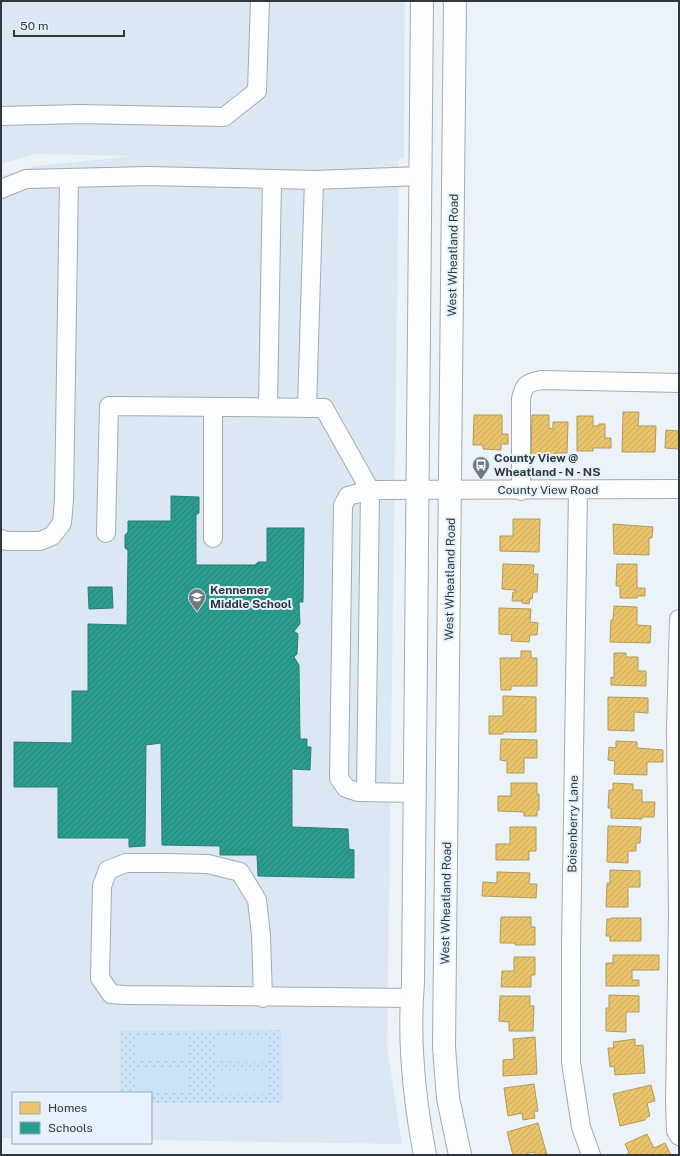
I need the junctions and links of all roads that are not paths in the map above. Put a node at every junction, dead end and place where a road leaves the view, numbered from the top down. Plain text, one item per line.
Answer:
1 (260, 1) edge
2 (422, 1) edge
3 (455, 1) edge
4 (1, 116) edge
5 (453, 175) junction
6 (420, 176) junction
7 (68, 178) junction
8 (272, 179) junction
9 (314, 180) junction
10 (1, 189) edge
11 (679, 383) edge
12 (212, 407) junction
13 (268, 408) junction
14 (308, 408) junction
15 (679, 489) edge
16 (370, 490) junction
17 (417, 490) junction
18 (578, 490) junction
19 (451, 491) junction
20 (521, 491) junction
21 (106, 533) dead end
22 (213, 538) dead end
23 (1, 539) edge
24 (679, 619) edge
25 (447, 770) junction
26 (366, 792) junction
27 (414, 793) junction
28 (678, 808) edge
29 (263, 998) junction
30 (412, 998) junction
31 (445, 1000) junction
32 (679, 1136) edge
33 (425, 1155) edge
34 (460, 1155) edge
35 (591, 1155) edge

1 - 4 street
2 - 6 main road
3 - 5 main road, West Wheatland Road
5 - 6 main road
5 - 19 main road, West Wheatland Road
6 - 9 street
6 - 17 main road
7 - 8 street
7 - 10 street
7 - 23 street
8 - 9 street
8 - 13 street
9 - 14 street
11 - 20 street
12 - 13 street
12 - 21 street
12 - 22 street
13 - 14 street
14 - 16 street
15 - 18 street, County View Road
16 - 17 street, County View Road
16 - 26 street
16 - 26 street, County View Road
17 - 19 street, County View Road
17 - 27 main road
18 - 20 street, County View Road
18 - 35 street, Boisenberry Lane
19 - 20 street, County View Road
19 - 25 main road, West Wheatland Road
24 - 28 street
25 - 27 main road
25 - 31 main road, West Wheatland Road
26 - 27 street, County View Road
27 - 30 main road
28 - 32 street
29 - 29 street
29 - 30 street
30 - 31 main road
30 - 33 main road
31 - 34 main road, West Wheatland Road

